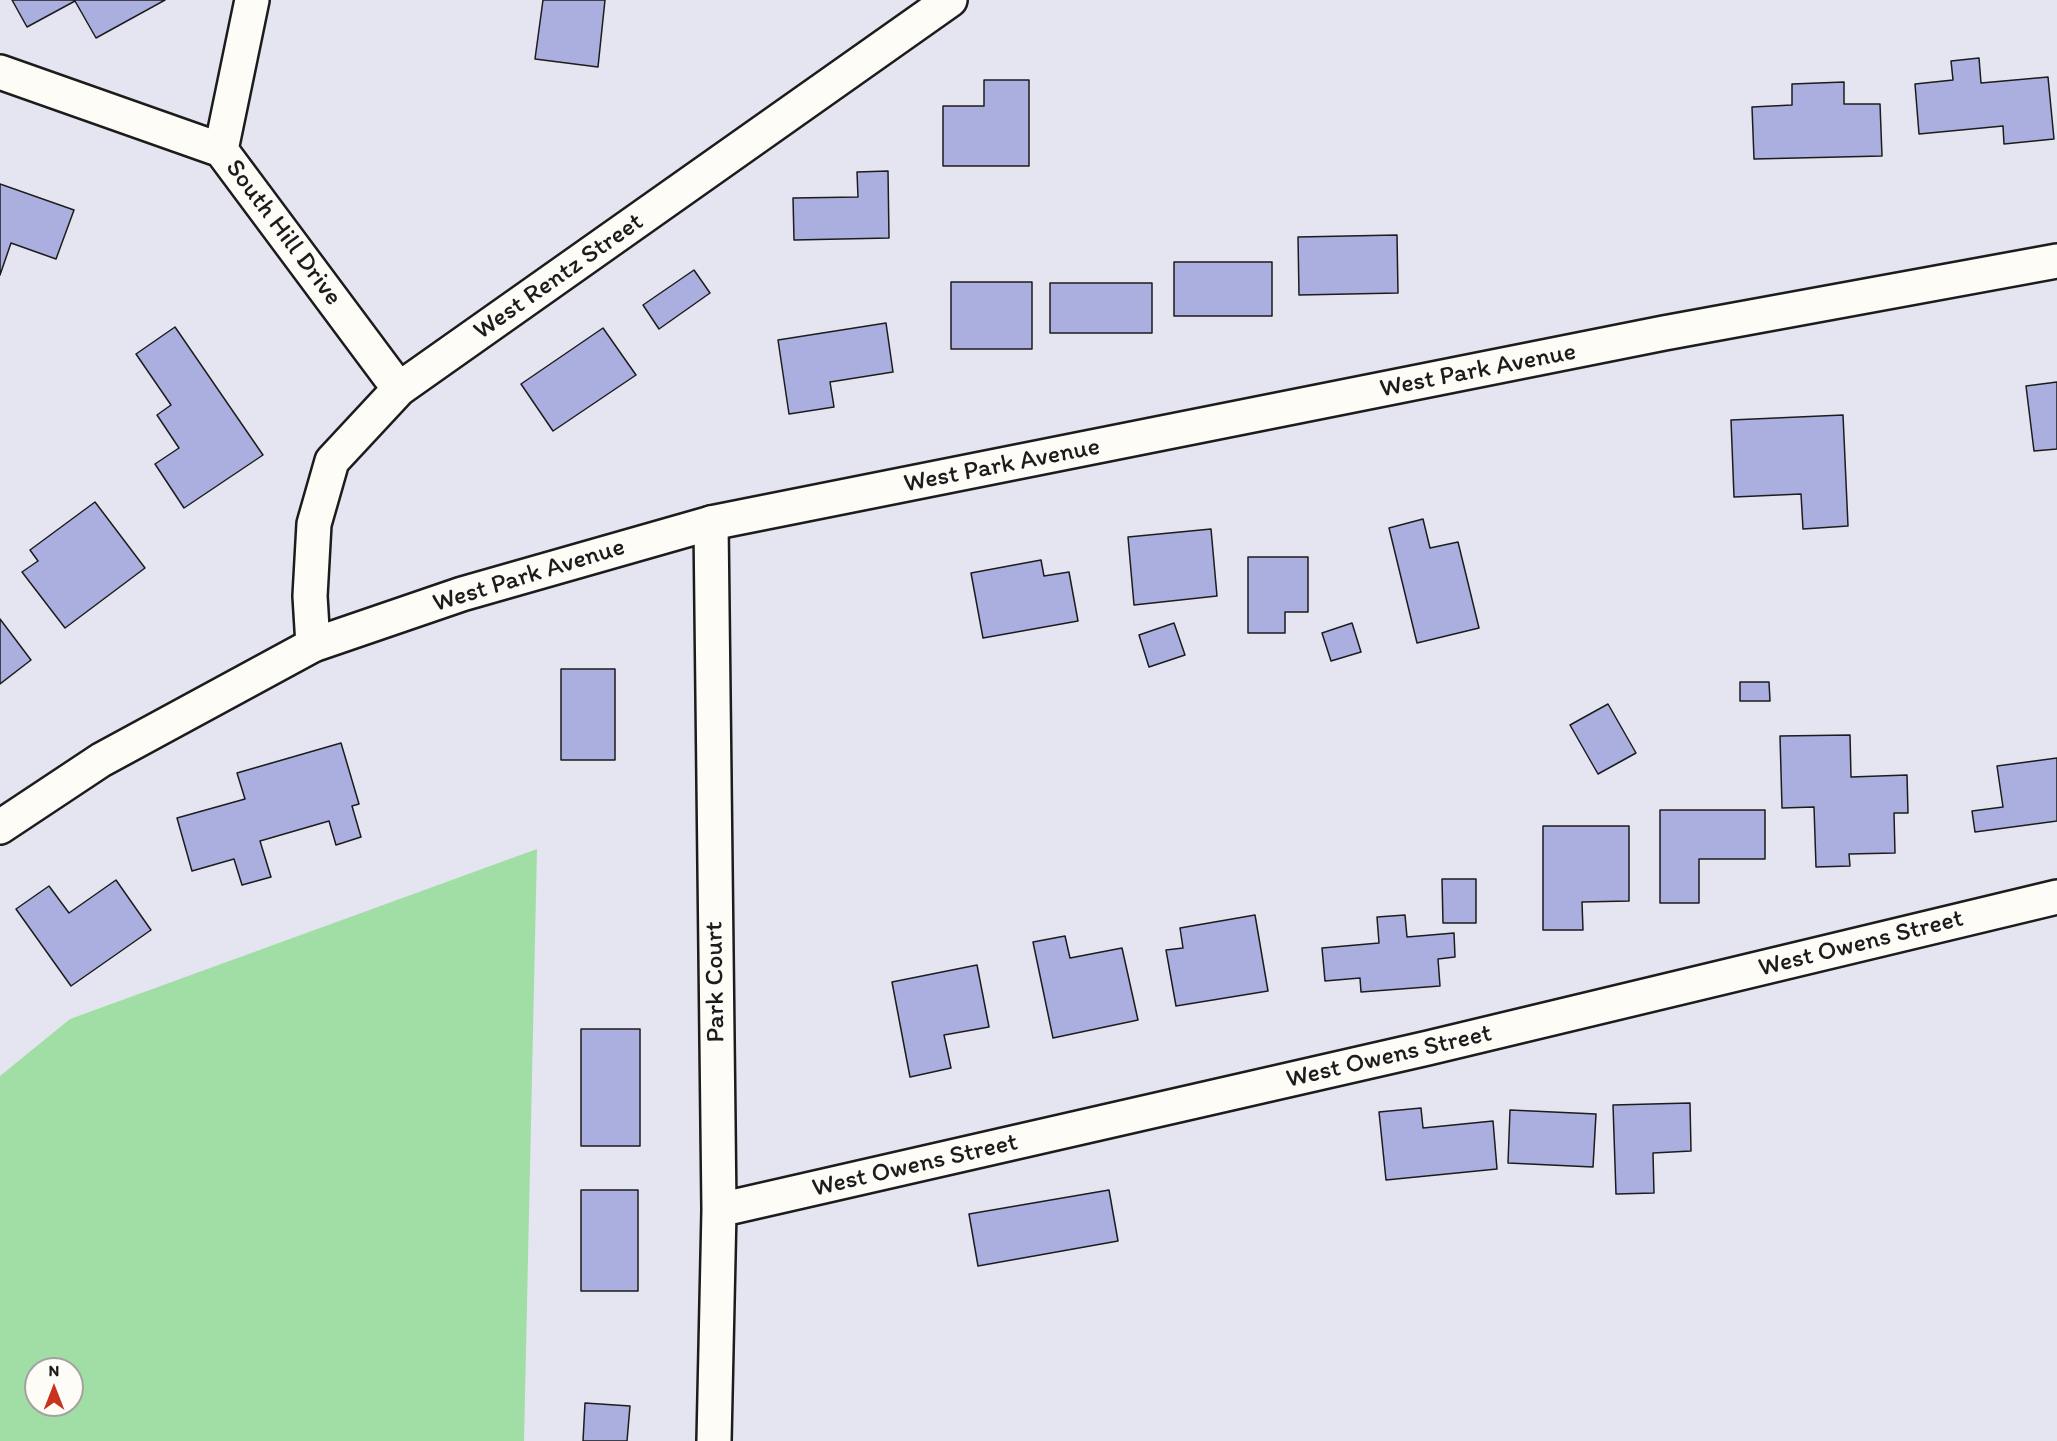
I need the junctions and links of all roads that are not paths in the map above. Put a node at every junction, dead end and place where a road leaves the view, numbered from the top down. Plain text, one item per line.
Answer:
1 (252, 0) edge
2 (950, 0) edge
3 (0, 72) edge
4 (221, 150) junction
5 (2057, 261) edge
6 (399, 389) junction
7 (711, 523) junction
8 (313, 645) junction
9 (0, 827) edge
10 (2057, 897) edge
11 (719, 1210) junction
12 (714, 1441) edge

1 - 4 street
2 - 6 street, West Rentz Street
3 - 4 street, South Hill Drive
4 - 6 street, South Hill Drive
5 - 7 street, West Park Avenue
6 - 8 street, West Rentz Street
7 - 8 street, West Park Avenue
7 - 11 street, Park Court
8 - 9 street, West Park Avenue
10 - 11 street, West Owens Street
11 - 12 street, Park Court

